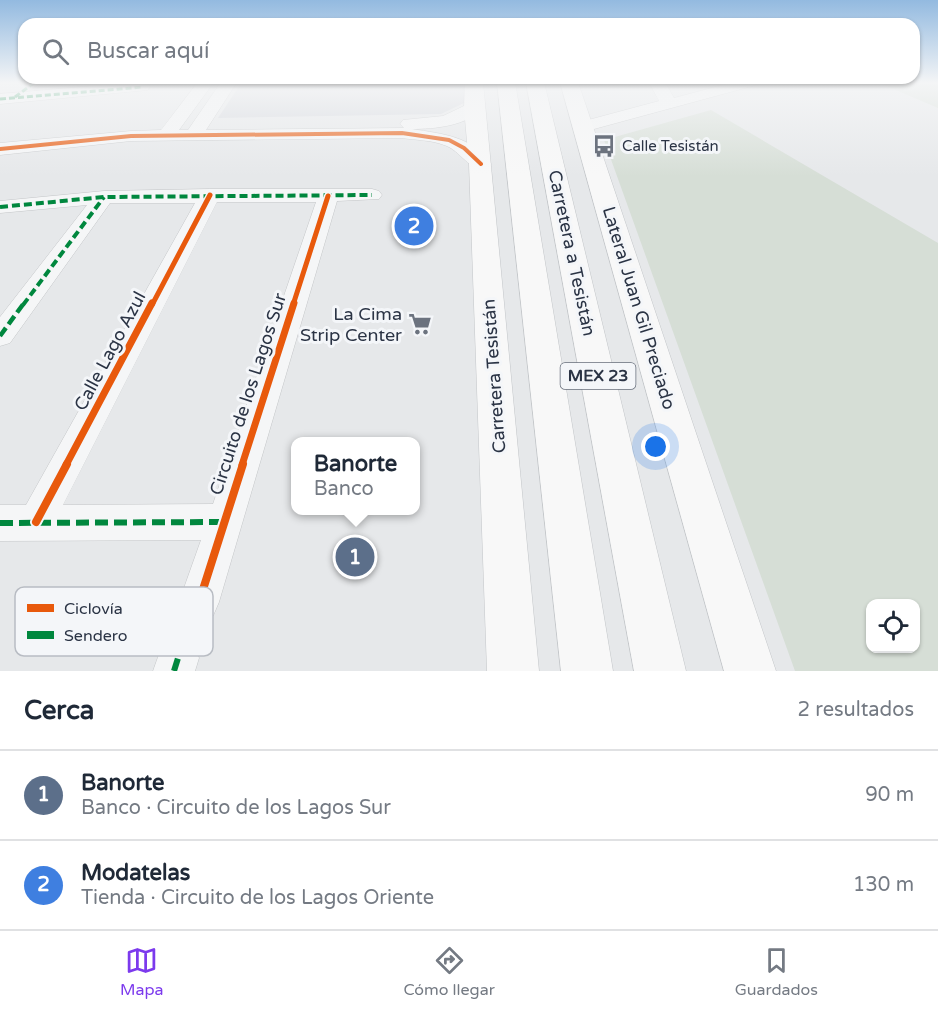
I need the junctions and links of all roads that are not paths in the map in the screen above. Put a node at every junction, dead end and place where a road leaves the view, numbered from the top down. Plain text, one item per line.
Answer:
1 (183, 113) edge
2 (208, 113) edge
3 (466, 113) edge
4 (476, 113) edge
5 (506, 113) edge
6 (519, 113) edge
7 (524, 113) edge
8 (579, 113) edge
9 (636, 113) edge
10 (583, 128) junction
11 (197, 129) junction
12 (380, 129) junction
13 (170, 130) junction
14 (0, 140) edge
15 (0, 149) edge
16 (481, 164) junction
17 (210, 195) junction
18 (372, 195) dead end
19 (328, 196) junction
20 (104, 197) junction
21 (0, 207) edge
22 (575, 267) junction
23 (0, 336) edge
24 (36, 522) junction
25 (223, 522) junction
26 (0, 523) edge
27 (204, 587) edge
28 (727, 595) junction
29 (513, 671) edge
30 (587, 671) edge
31 (660, 671) edge
32 (750, 671) edge

1 - 13 street
2 - 11 street
3 - 12 street
4 - 16 main road, Carretera Tesistán
5 - 16 main road
6 - 30 main road, Carretera a Tesistán / MEX 23
7 - 22 main road, Carretera a Tesistán / MEX 23
8 - 10 main road, Lateral Juan Gil Preciado
9 - 10 street
10 - 28 main road, Lateral Juan Gil Preciado
11 - 12 street
11 - 13 street
12 - 16 street
13 - 14 street
13 - 15 street
16 - 29 main road, Carretera Tesistán
17 - 19 street
17 - 20 street
17 - 24 street, Calle Lago Azul
18 - 19 street
19 - 25 street, Circuito de los Lagos Sur
20 - 21 street
20 - 23 street
22 - 28 main road
22 - 31 main road, Carretera a Tesistán / MEX 23
24 - 25 street
24 - 26 street
25 - 27 street, Circuito de los Lagos Sur
28 - 32 main road, Lateral Juan Gil Preciado

